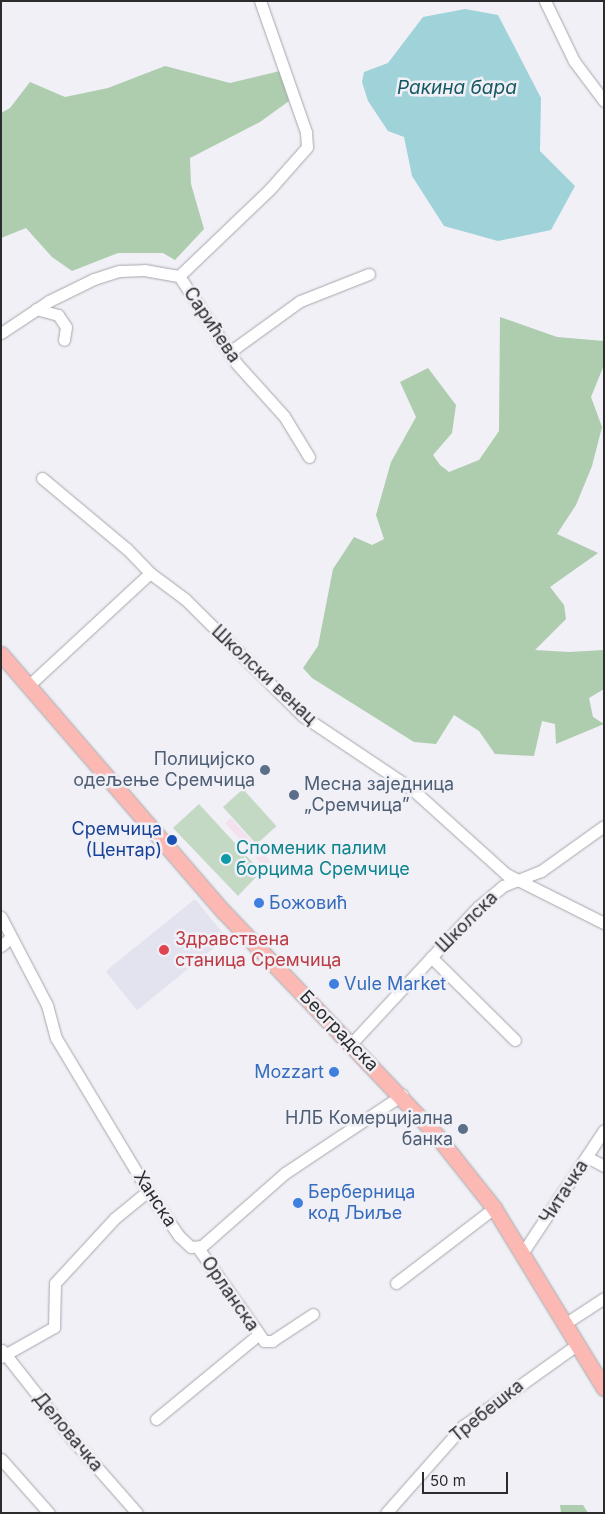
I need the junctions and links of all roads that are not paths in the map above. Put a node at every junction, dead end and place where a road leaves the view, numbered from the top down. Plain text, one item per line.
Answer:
1 (260, 1) edge
2 (545, 1) edge
3 (604, 101) edge
4 (369, 274) dead end
5 (179, 276) junction
6 (36, 309) junction
7 (1, 333) edge
8 (64, 340) dead end
9 (231, 351) junction
10 (308, 457) dead end
11 (42, 478) dead end
12 (150, 573) junction
13 (1, 654) edge
14 (28, 686) junction
15 (604, 826) edge
16 (516, 880) junction
17 (1, 917) edge
18 (604, 923) edge
19 (11, 937) junction
20 (1, 946) edge
21 (431, 957) junction
22 (515, 1040) dead end
23 (351, 1044) junction
24 (402, 1095) junction
25 (604, 1130) edge
26 (587, 1158) junction
27 (604, 1166) edge
28 (148, 1191) junction
29 (494, 1208) junction
30 (198, 1248) junction
31 (522, 1252) junction
32 (396, 1283) dead end
33 (604, 1298) edge
34 (313, 1314) dead end
35 (566, 1324) junction
36 (258, 1335) junction
37 (578, 1344) junction
38 (3, 1354) edge
39 (604, 1388) edge
40 (156, 1419) dead end
41 (1, 1459) edge
42 (49, 1513) edge
43 (137, 1513) edge
44 (386, 1513) edge

1 - 5 street
2 - 3 street
4 - 9 street
5 - 6 street, Сарићева
5 - 9 street, Сарићева
6 - 7 street, Сарићева
6 - 8 street
9 - 10 street, Сарићева
11 - 12 street, Школски венац
12 - 14 street
12 - 16 street, Школски венац
13 - 14 main road, Београдска
14 - 23 main road, Београдска
15 - 16 street, Школска
16 - 18 street, Школски венац
16 - 21 street, Школска
17 - 19 street, Ханска
19 - 20 street
19 - 28 street, Ханска
21 - 22 street
21 - 23 street, Школска
23 - 24 main road, Београдска
24 - 29 main road, Београдска
24 - 30 street
25 - 26 street, Читачка
26 - 27 street
26 - 31 street, Читачка
28 - 30 street, Ханска
28 - 38 street
29 - 31 main road, Београдска
29 - 32 street
30 - 36 street, Орланска
31 - 35 main road, Београдска
33 - 35 street
34 - 36 street, Орланска
35 - 37 main road, Београдска
36 - 40 street
37 - 39 main road, Београдска
37 - 44 street, Требешка
38 - 43 street, Деловачка
41 - 42 street

